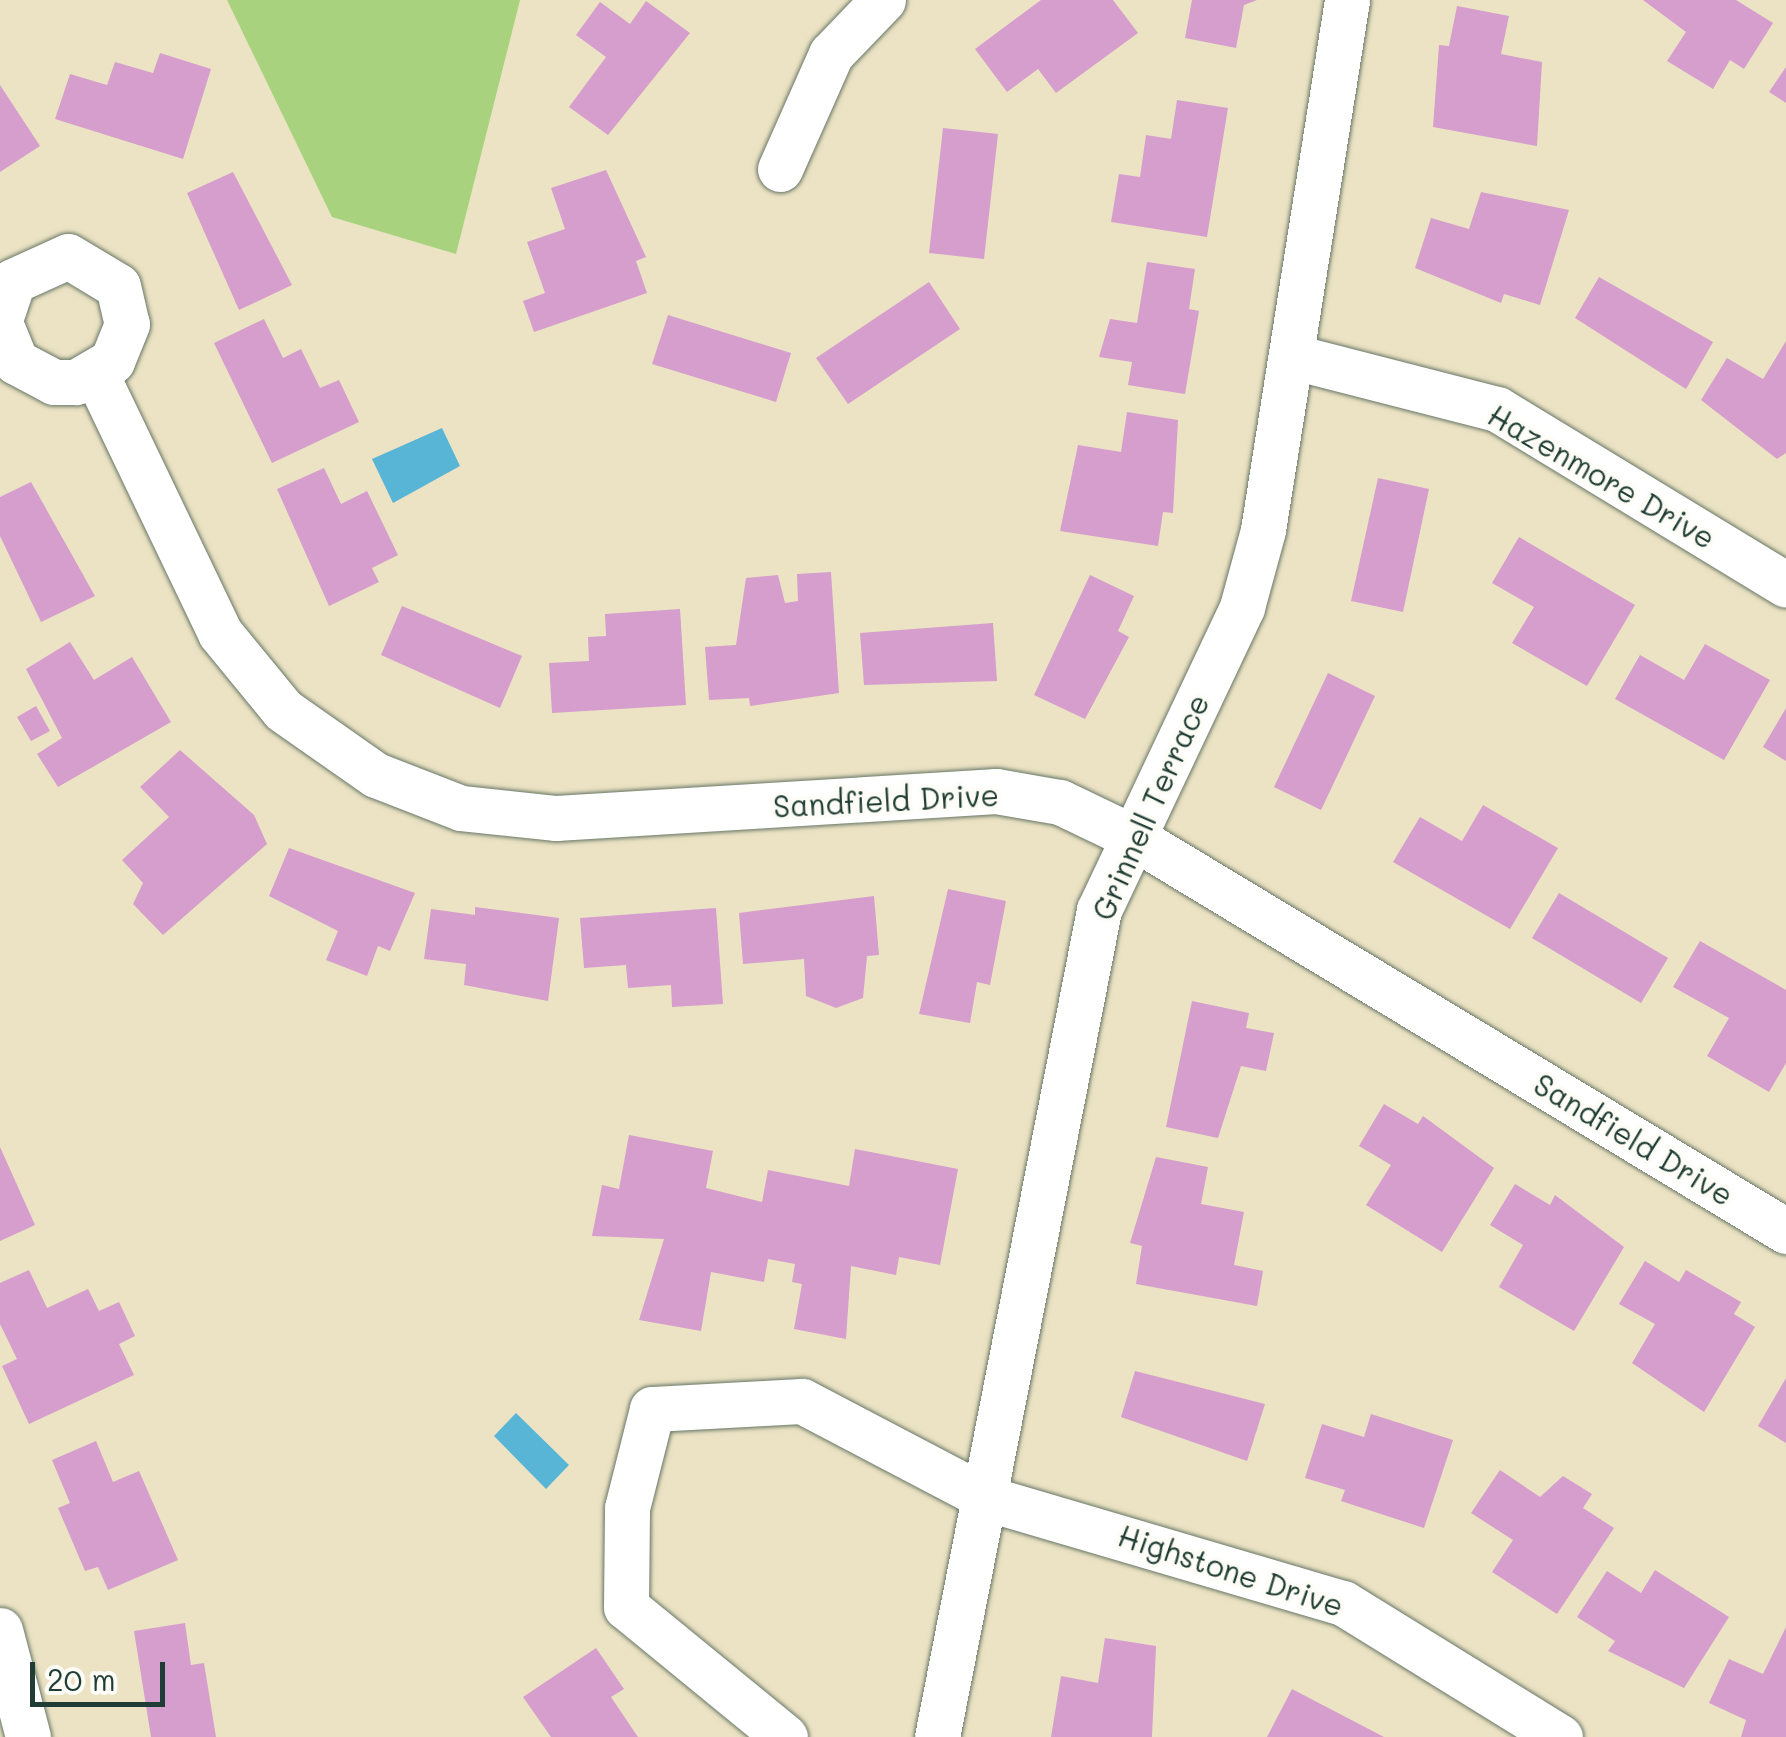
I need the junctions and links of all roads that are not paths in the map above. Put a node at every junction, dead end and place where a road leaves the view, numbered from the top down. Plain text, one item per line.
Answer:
1 (882, 0) edge
2 (1347, 0) edge
3 (780, 169) dead end
4 (0, 321) edge
5 (1294, 357) junction
6 (96, 374) junction
7 (1786, 585) edge
8 (1133, 837) junction
9 (1786, 1231) edge
10 (989, 1499) junction
11 (0, 1630) edge
12 (28, 1737) edge
13 (784, 1737) edge
14 (937, 1737) edge
15 (1560, 1737) edge

1 - 3 street
2 - 5 street, Grinnell Terrace
4 - 6 street
4 - 6 street
5 - 7 street, Hazenmore Drive
5 - 8 street, Grinnell Terrace
6 - 8 street, Sandfield Drive
8 - 9 street, Sandfield Drive
8 - 10 street, Grinnell Terrace
10 - 13 street, Highstone Drive
10 - 14 street, Grinnell Terrace
10 - 15 street, Highstone Drive
11 - 12 street

